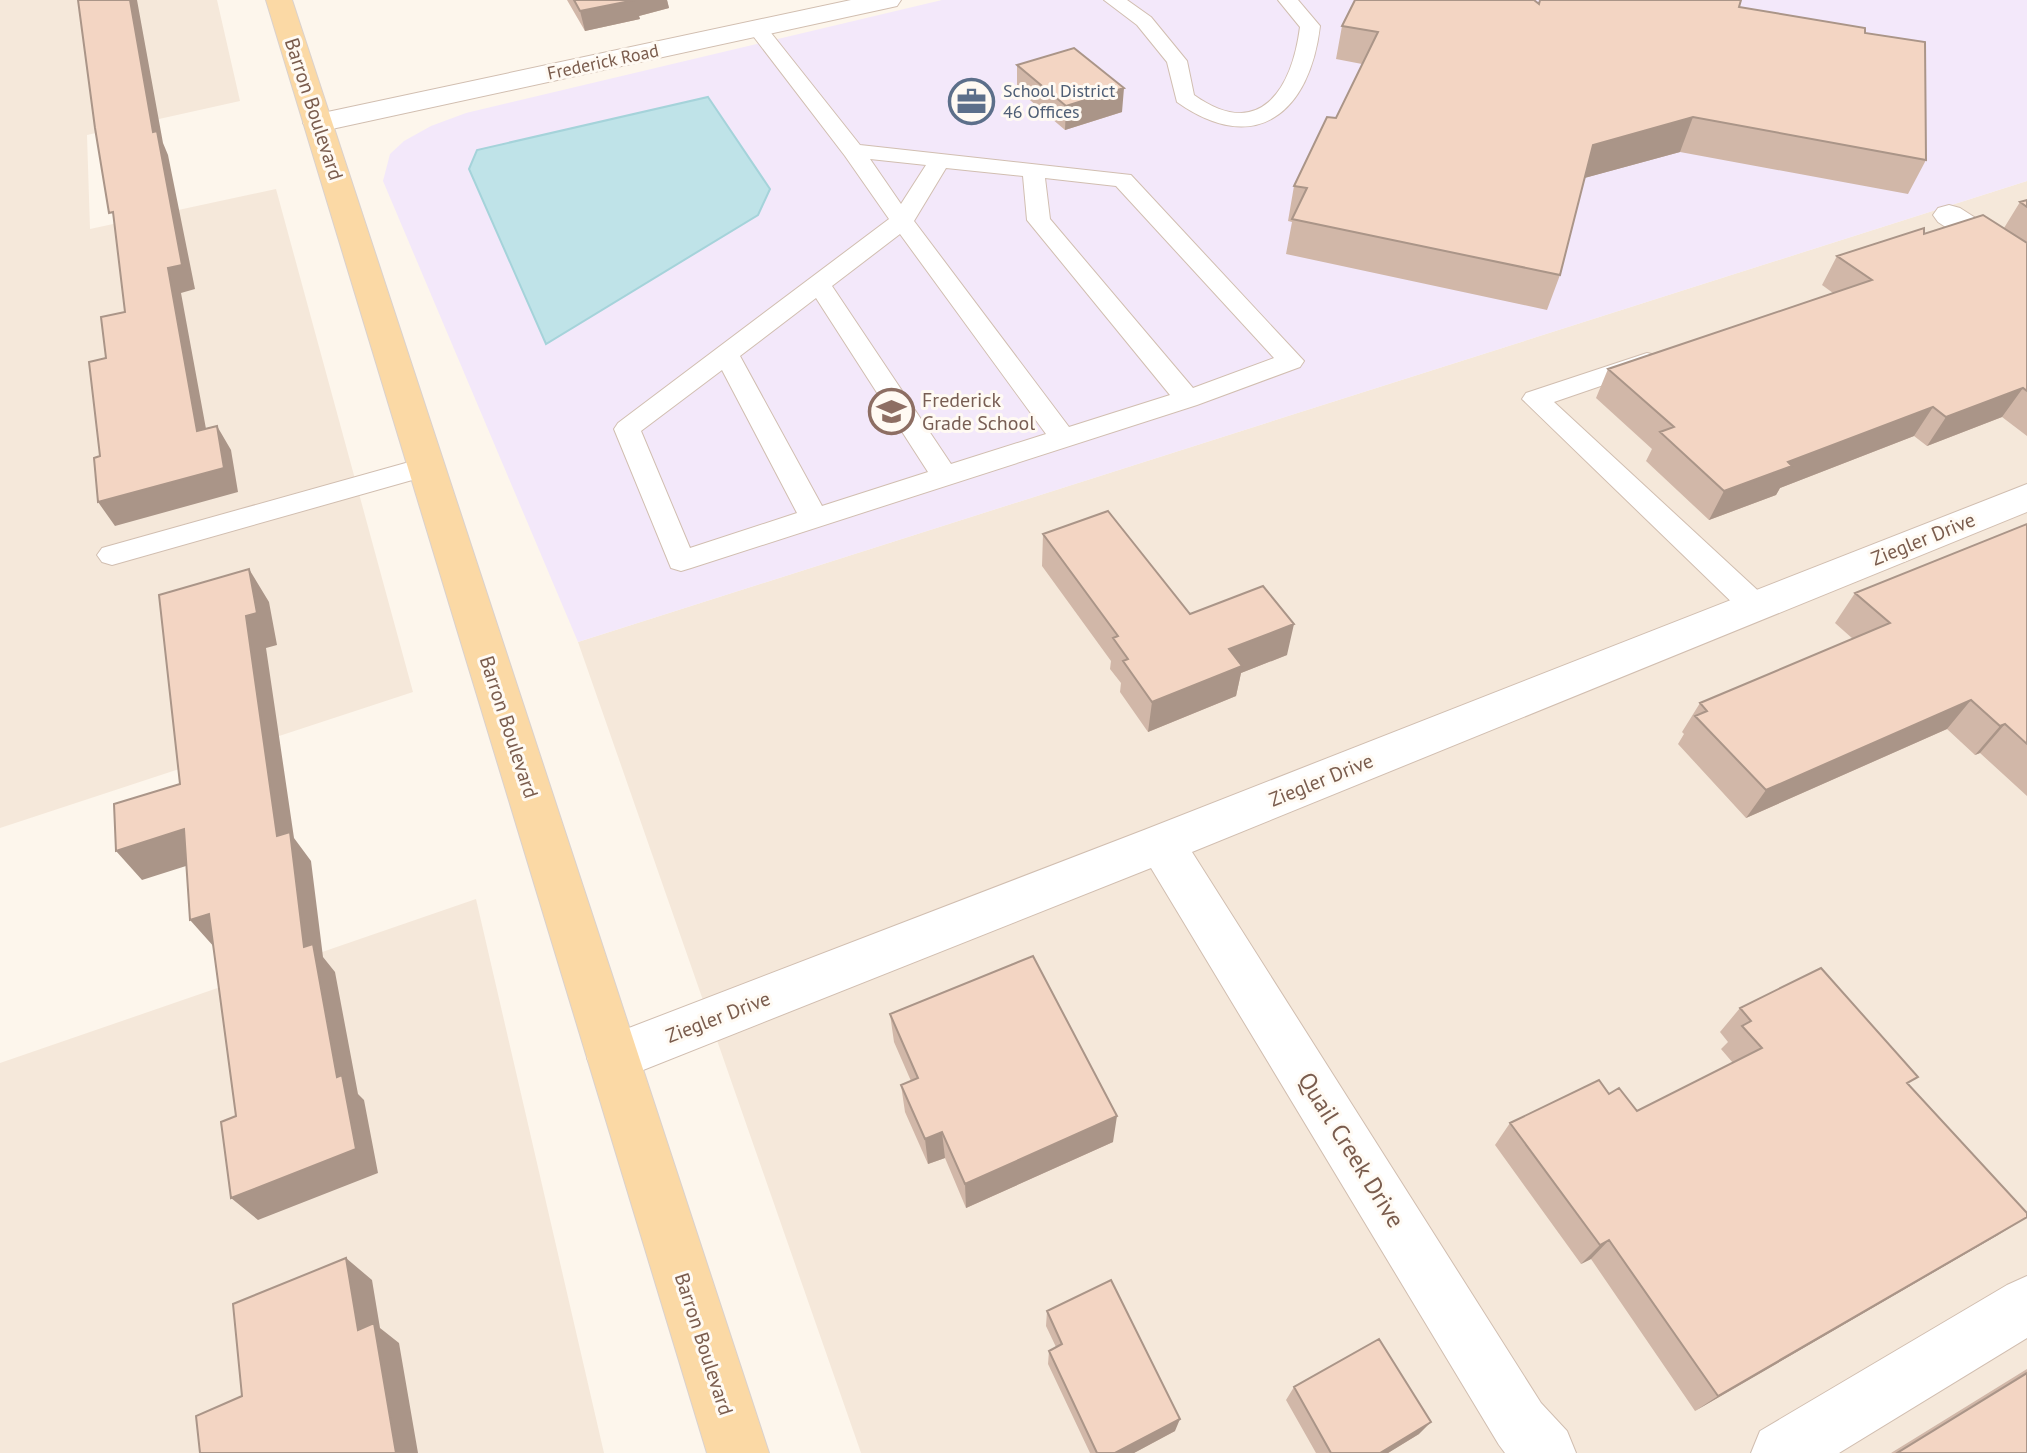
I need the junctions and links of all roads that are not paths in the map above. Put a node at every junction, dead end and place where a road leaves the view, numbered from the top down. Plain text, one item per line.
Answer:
1 (279, 0) edge
2 (888, 0) edge
3 (1114, 0) edge
4 (1288, 0) edge
5 (757, 28) junction
6 (318, 123) junction
7 (853, 151) junction
8 (940, 160) junction
9 (1033, 170) junction
10 (1949, 215) dead end
11 (902, 221) junction
12 (2027, 266) edge
13 (819, 284) junction
14 (1667, 354) edge
15 (727, 355) junction
16 (1188, 399) junction
17 (1063, 438) junction
18 (427, 466) junction
19 (945, 476) junction
20 (2027, 497) edge
21 (814, 518) junction
22 (112, 555) dead end
23 (1755, 606) junction
24 (1161, 844) junction
25 (613, 1058) junction
26 (2027, 1305) edge
27 (738, 1453) edge
28 (1545, 1453) edge
29 (1782, 1453) edge

1 - 6 main road, Barron Boulevard
2 - 5 street, Frederick Road
3 - 4 lane
5 - 6 street, Frederick Road
5 - 7 lane
6 - 18 main road, Barron Boulevard
7 - 8 lane
7 - 11 lane
8 - 9 lane
8 - 11 lane
9 - 16 lane
9 - 16 lane
10 - 12 street
11 - 13 lane
11 - 17 lane
13 - 15 lane
13 - 19 lane
14 - 23 lane
15 - 21 lane
15 - 21 lane
16 - 17 lane
17 - 19 lane
18 - 22 lane
18 - 25 main road, Barron Boulevard
19 - 21 lane
20 - 23 street, Ziegler Drive
23 - 24 street, Ziegler Drive
24 - 25 street, Ziegler Drive
24 - 28 street, Quail Creek Drive
25 - 27 main road, Barron Boulevard
26 - 29 street

